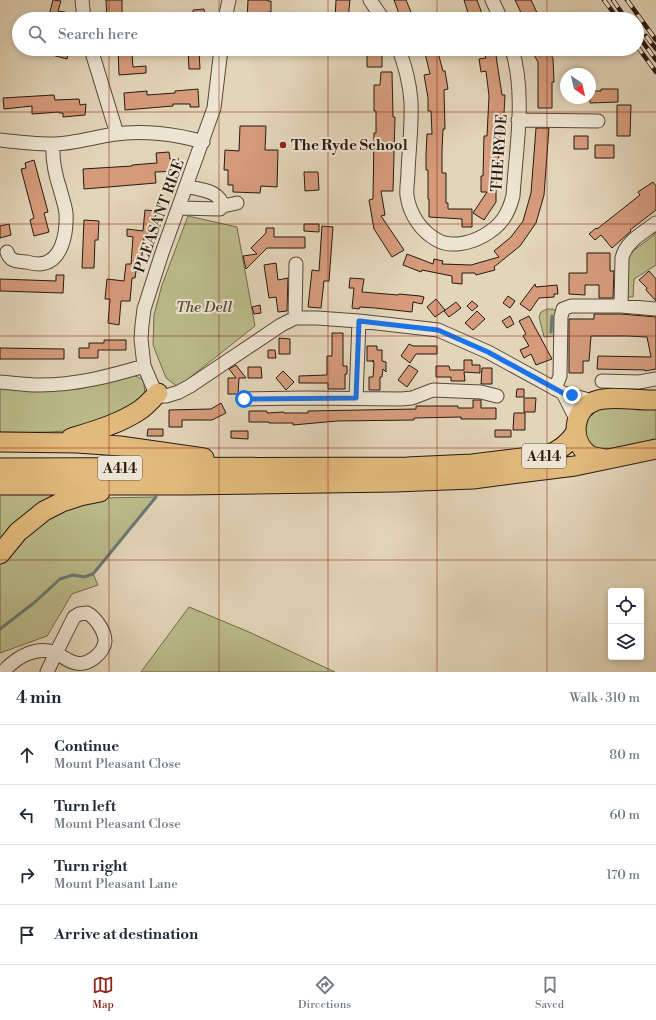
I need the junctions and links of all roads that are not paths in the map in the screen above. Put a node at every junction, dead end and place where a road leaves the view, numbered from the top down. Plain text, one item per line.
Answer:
1 (82, 0) edge
2 (229, 0) edge
3 (370, 0) edge
4 (492, 0) edge
5 (83, 12) edge
6 (226, 12) edge
7 (378, 12) edge
8 (498, 12) edge
9 (93, 56) edge
10 (220, 56) edge
11 (401, 56) edge
12 (514, 56) edge
13 (518, 120) junction
14 (598, 121) dead end
15 (117, 134) junction
16 (0, 140) edge
17 (203, 142) junction
18 (53, 144) junction
19 (187, 186) junction
20 (236, 203) dead end
21 (224, 206) junction
22 (179, 208) junction
23 (656, 223) edge
24 (7, 252) dead end
25 (296, 264) dead end
26 (621, 306) junction
27 (656, 309) edge
28 (295, 318) junction
29 (359, 321) junction
30 (144, 366) junction
31 (656, 380) edge
32 (602, 381) dead end
33 (0, 382) edge
34 (559, 391) junction
35 (158, 393) junction
36 (497, 396) dead end
37 (356, 398) junction
38 (244, 399) dead end
39 (656, 400) edge
40 (591, 403) junction
41 (577, 426) junction
42 (0, 442) edge
43 (54, 443) junction
44 (656, 449) edge
45 (607, 459) junction
46 (241, 467) junction
47 (0, 468) edge
48 (0, 484) edge
49 (118, 485) junction
50 (0, 554) edge
51 (3, 672) edge
52 (47, 672) edge

1 - 5 street
2 - 6 street
3 - 7 street
4 - 8 street
9 - 15 street
10 - 17 street, PLEASANT RISE
11 - 13 street, THE RYDE
12 - 13 street, THE RYDE
13 - 14 street
15 - 17 street
15 - 18 street
16 - 18 street
17 - 19 street, PLEASANT RISE
18 - 24 street
19 - 21 street
19 - 22 street, PLEASANT RISE
20 - 21 street
21 - 22 street
22 - 30 street, PLEASANT RISE
23 - 26 street
25 - 28 street
26 - 27 street
26 - 34 street
28 - 29 street
28 - 35 street
29 - 34 street
29 - 37 street
30 - 33 street
30 - 35 street, PLEASANT RISE
31 - 32 street
34 - 40 street
34 - 41 street
35 - 43 highway
36 - 37 street
37 - 38 street
39 - 40 highway
40 - 41 highway, A414
41 - 45 highway, A414
41 - 46 highway, A414
42 - 43 highway, A414
43 - 46 highway, A414
44 - 45 highway, A414
45 - 49 highway, A414
46 - 47 highway, A414
48 - 49 highway, A414
49 - 50 highway, A414
51 - 52 street

